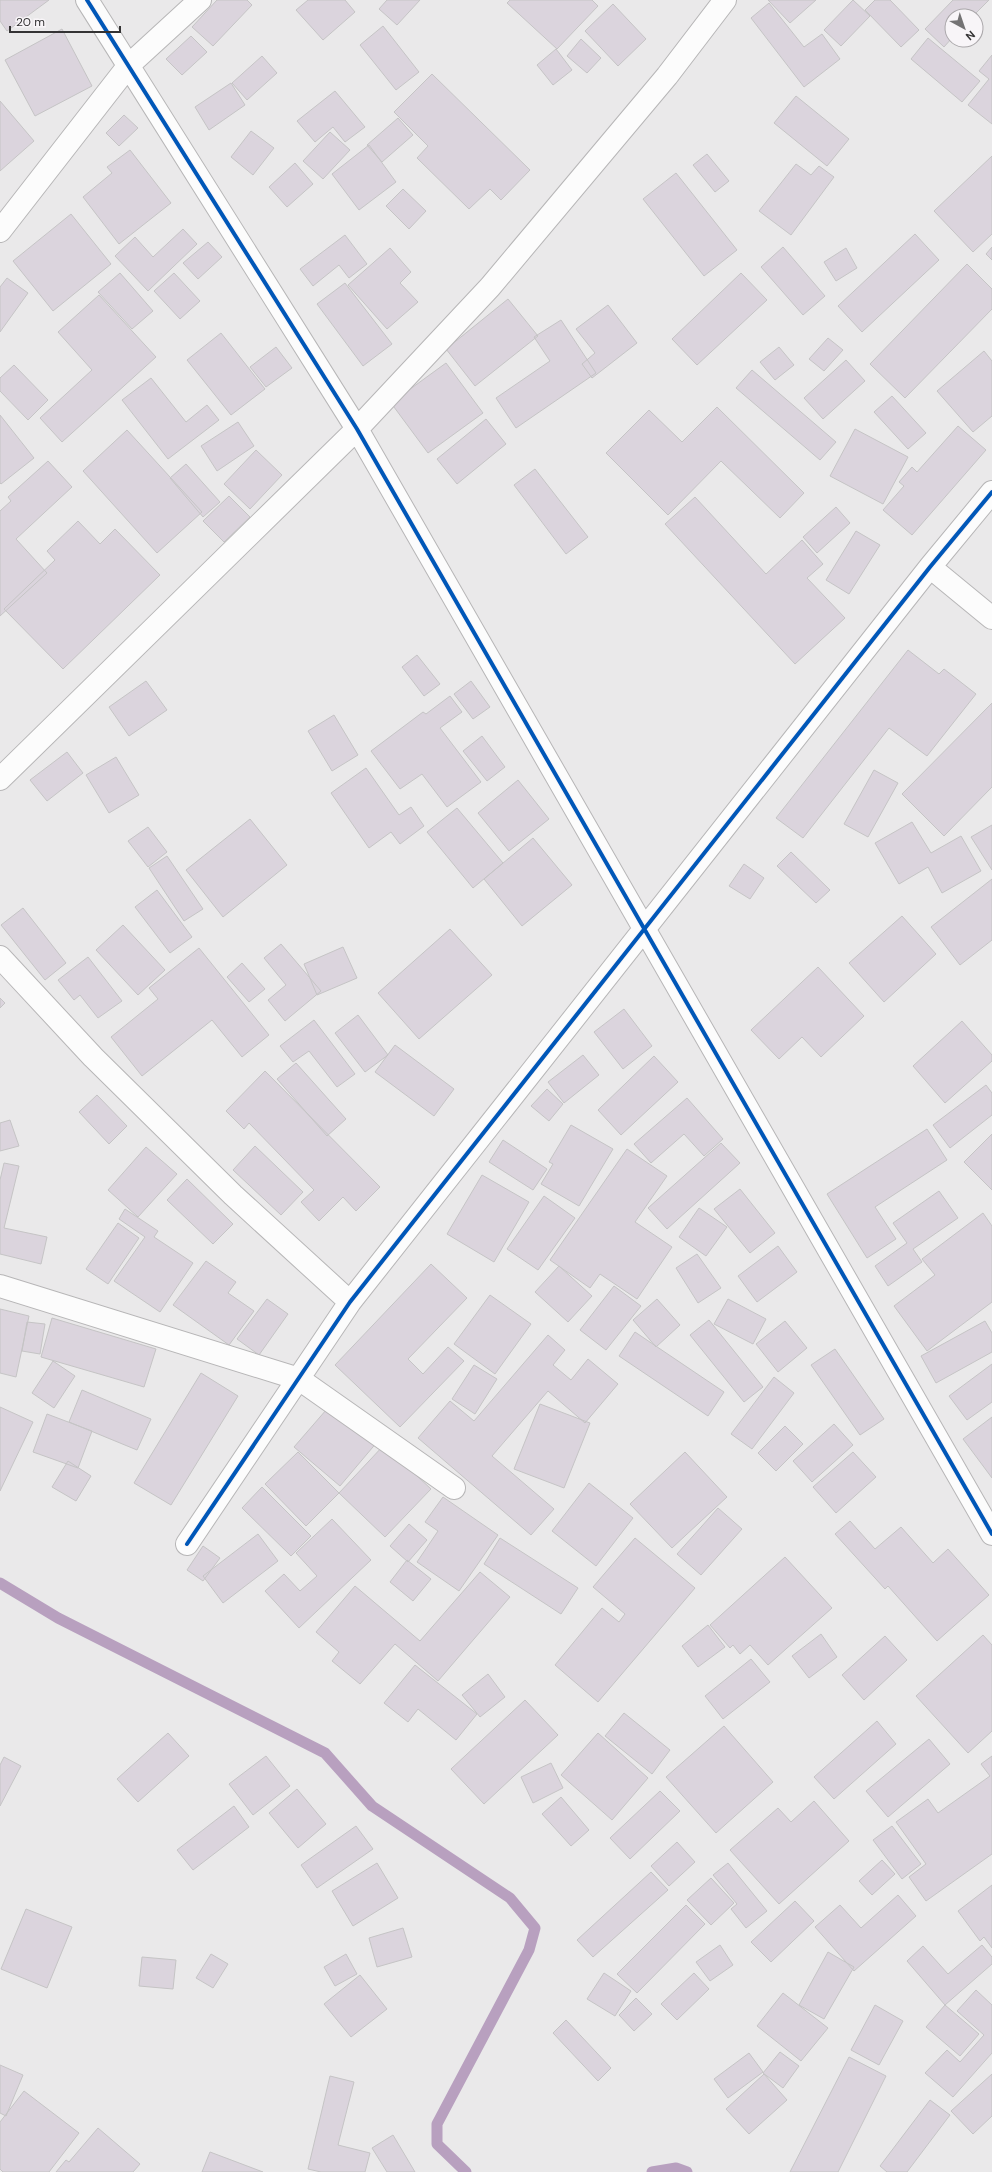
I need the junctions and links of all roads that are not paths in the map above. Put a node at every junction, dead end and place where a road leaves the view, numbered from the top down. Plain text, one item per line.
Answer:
1 (87, 0) edge
2 (200, 0) edge
3 (725, 0) edge
4 (128, 65) junction
5 (0, 231) edge
6 (357, 429) junction
7 (992, 492) edge
8 (930, 567) junction
9 (992, 618) edge
10 (0, 778) edge
11 (644, 929) junction
12 (0, 957) edge
13 (0, 1286) edge
14 (350, 1302) junction
15 (299, 1379) junction
16 (454, 1488) dead end
17 (992, 1534) edge
18 (187, 1544) dead end

1 - 4 street
2 - 4 street
3 - 6 street
4 - 5 street
4 - 6 street
6 - 10 street
6 - 11 street
7 - 8 street
8 - 9 street
8 - 11 street
11 - 14 street
11 - 17 street
12 - 14 street
13 - 15 street
14 - 15 street
15 - 16 street
15 - 18 street

